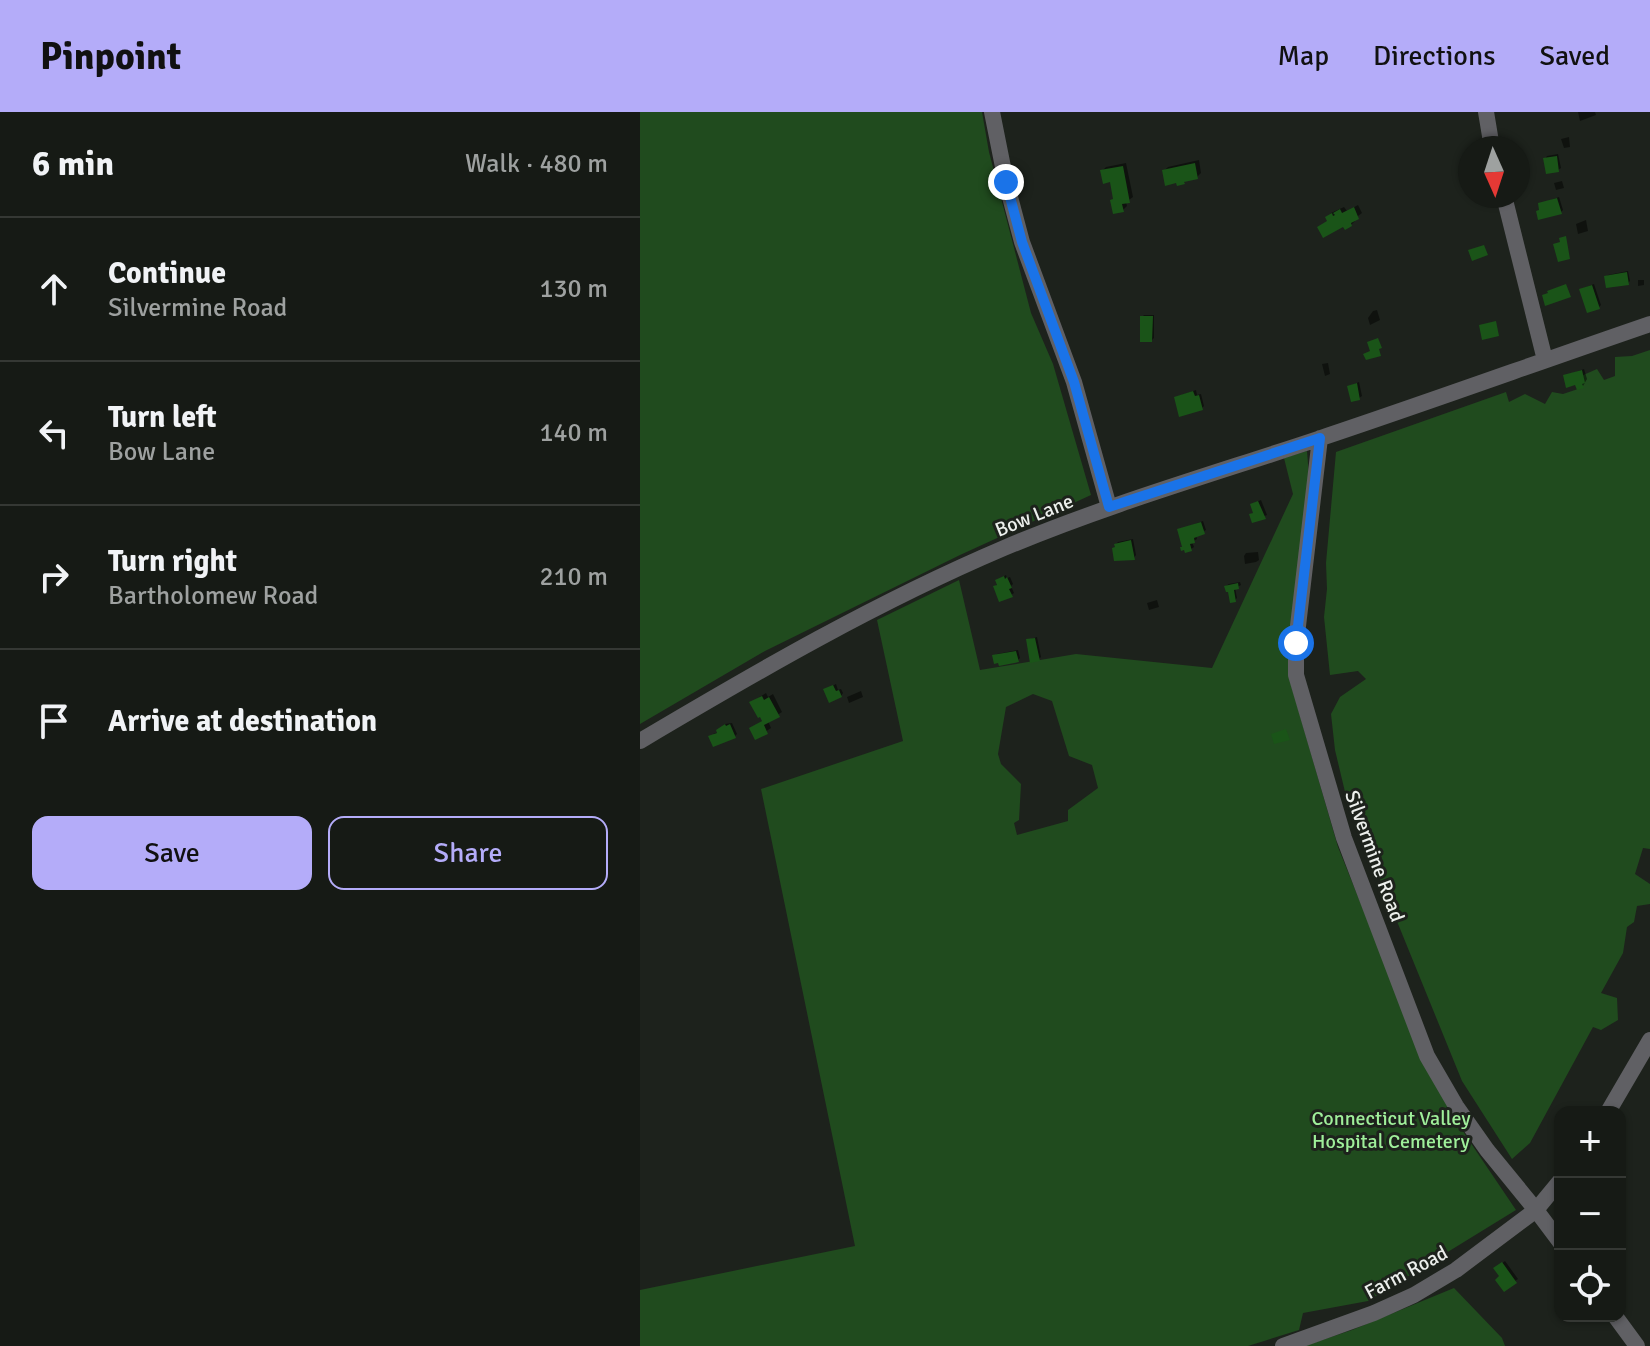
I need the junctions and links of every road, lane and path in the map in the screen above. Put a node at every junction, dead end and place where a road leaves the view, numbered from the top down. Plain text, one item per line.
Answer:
1 (992, 112) edge
2 (1486, 112) edge
3 (1490, 136) edge
4 (1507, 208) edge
5 (1650, 324) edge
6 (1545, 360) junction
7 (1320, 438) junction
8 (1109, 507) junction
9 (640, 741) edge
10 (1650, 1040) edge
11 (1612, 1106) edge
12 (1554, 1188) edge
13 (1536, 1210) junction
14 (1554, 1234) edge
15 (1619, 1322) edge
16 (1283, 1346) edge
17 (1637, 1346) edge

1 - 8 street
2 - 3 street
4 - 6 street
5 - 6 street, Bow Lane
6 - 7 street, Bow Lane
7 - 8 street, Bow Lane
7 - 13 street, Silvermine Road
8 - 9 street, Bow Lane
10 - 11 street
12 - 13 street, Farm Road
13 - 14 street, Silvermine Road
13 - 16 street, Farm Road
15 - 17 street

